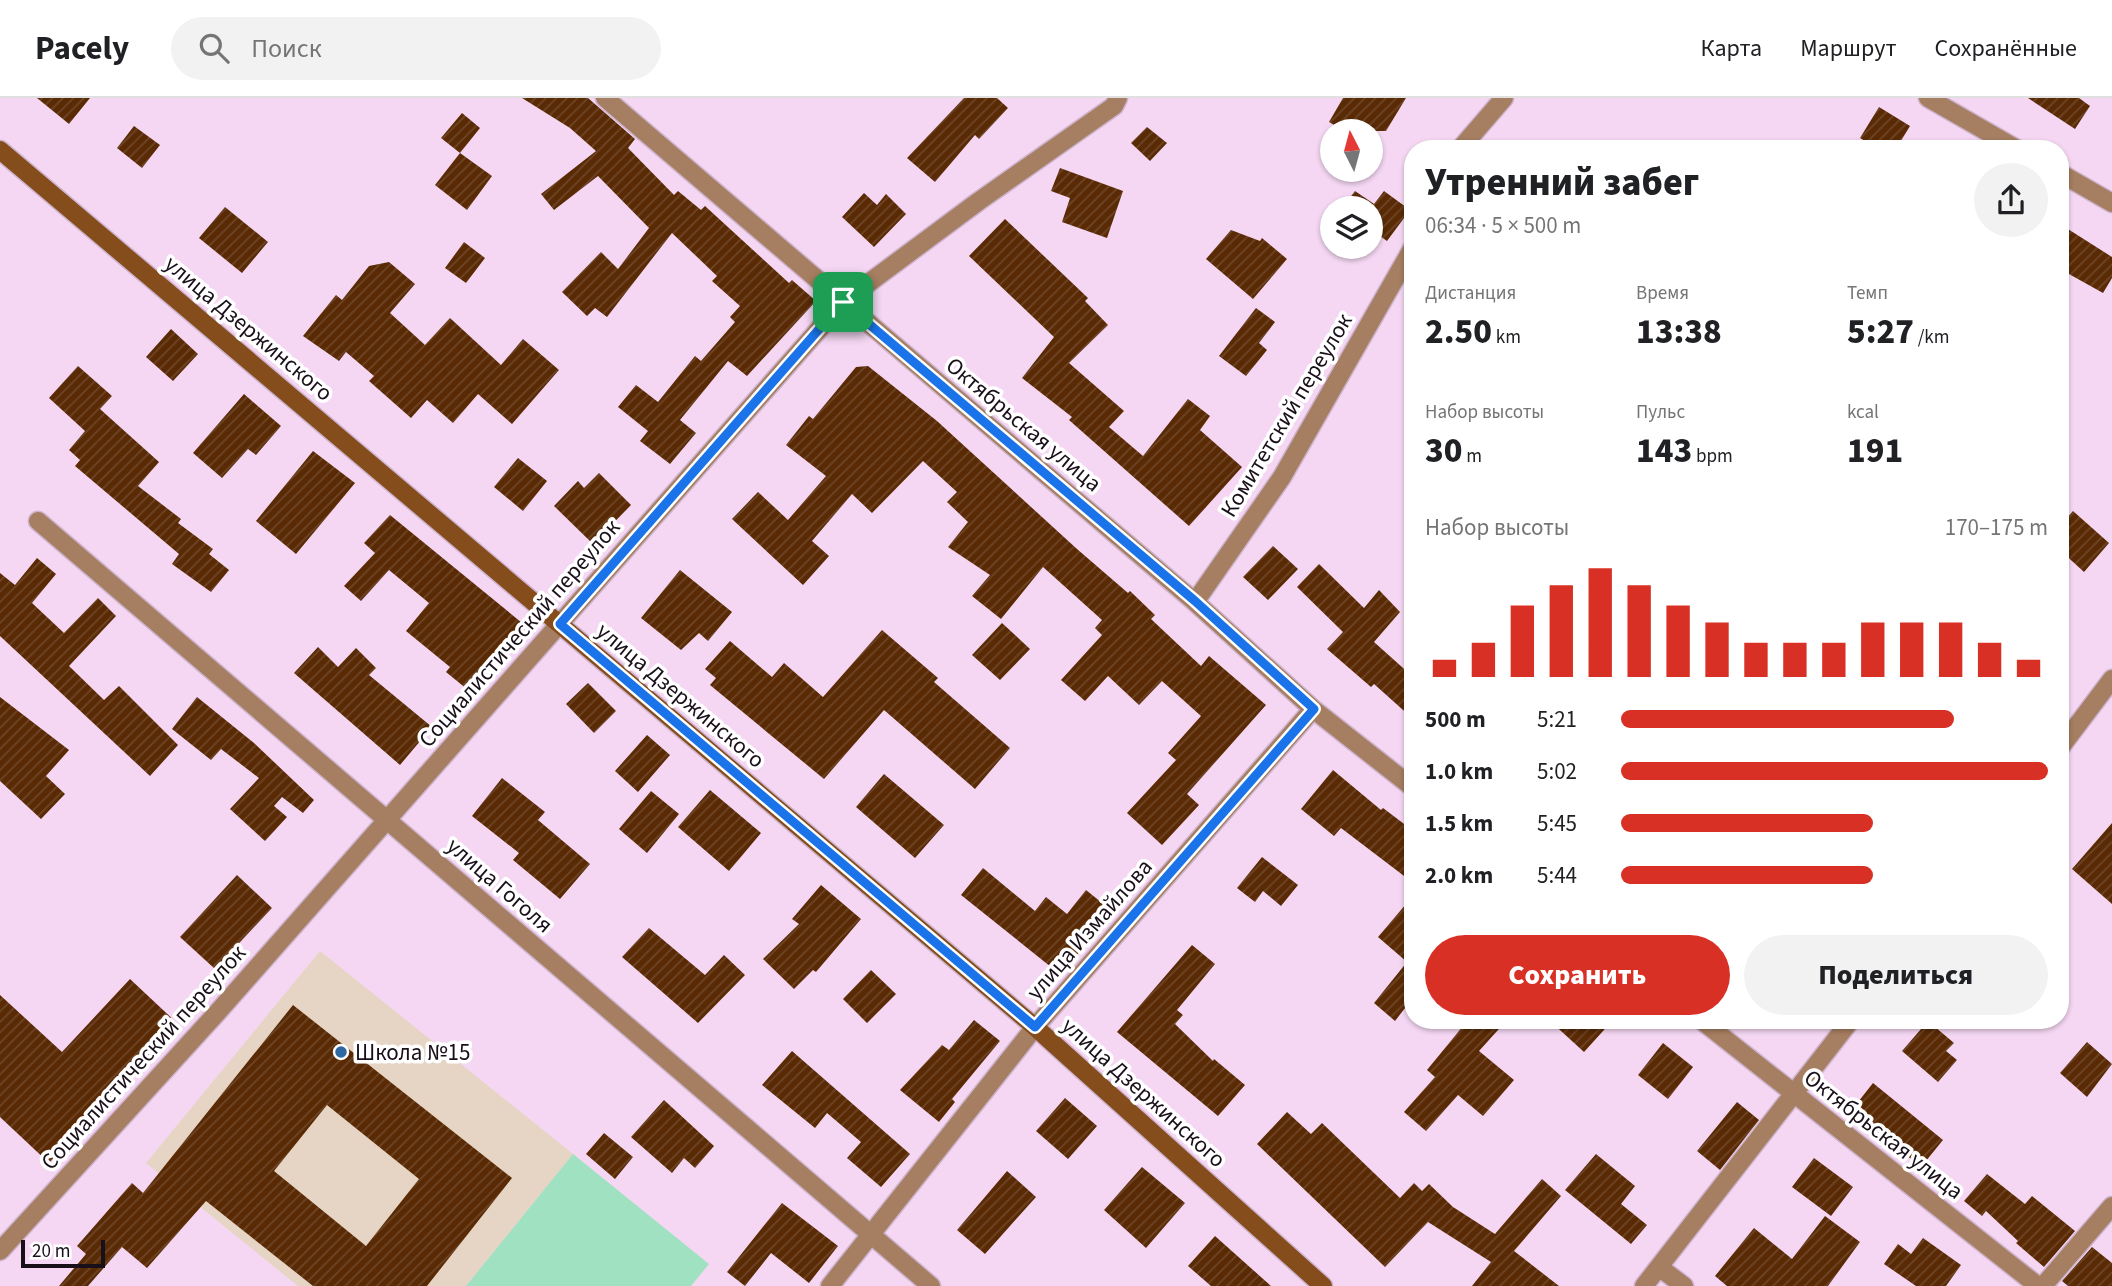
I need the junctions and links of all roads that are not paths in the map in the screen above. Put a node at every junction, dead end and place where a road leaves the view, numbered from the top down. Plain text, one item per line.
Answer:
1 (605, 98) edge
2 (1118, 98) edge
3 (1504, 98) edge
4 (1928, 98) edge
5 (1468, 140) edge
6 (2001, 140) edge
7 (0, 150) edge
8 (2069, 178) edge
9 (2112, 203) edge
10 (1404, 263) edge
11 (843, 302) junction
12 (38, 521) dead end
13 (1195, 601) junction
14 (560, 624) junction
15 (2112, 679) edge
16 (1314, 709) junction
17 (2069, 736) edge
18 (1404, 779) edge
19 (387, 820) junction
20 (1035, 1027) junction
21 (1712, 1029) edge
22 (1844, 1029) edge
23 (1794, 1095) junction
24 (2112, 1206) edge
25 (871, 1235) junction
26 (0, 1251) edge
27 (1659, 1266) junction
28 (830, 1286) edge
29 (930, 1286) edge
30 (1323, 1286) edge
31 (1644, 1286) edge
32 (1684, 1286) edge
33 (2040, 1286) edge

1 - 11 street, Октябрьская улица
2 - 11 street, Социалистический переулок
3 - 5 street
4 - 6 street
7 - 14 street, улица Дзержинского
8 - 9 street
10 - 13 street, Комитетский переулок
11 - 13 street, Октябрьская улица
11 - 14 street, Социалистический переулок
12 - 19 street, улица Гоголя
13 - 16 street, Октябрьская улица
14 - 19 street, Социалистический переулок
14 - 20 street, улица Дзержинского
15 - 17 street
16 - 18 street, Октябрьская улица
16 - 20 street, улица Измайлова
19 - 25 street, улица Гоголя
19 - 26 street, Социалистический переулок
20 - 25 street, улица Измайлова
20 - 30 street, улица Дзержинского
21 - 23 street, Октябрьская улица
22 - 23 street
23 - 27 street
23 - 33 street, Октябрьская улица
24 - 33 street
25 - 28 street, улица Измайлова
25 - 29 street, улица Гоголя
27 - 31 street
27 - 32 street

